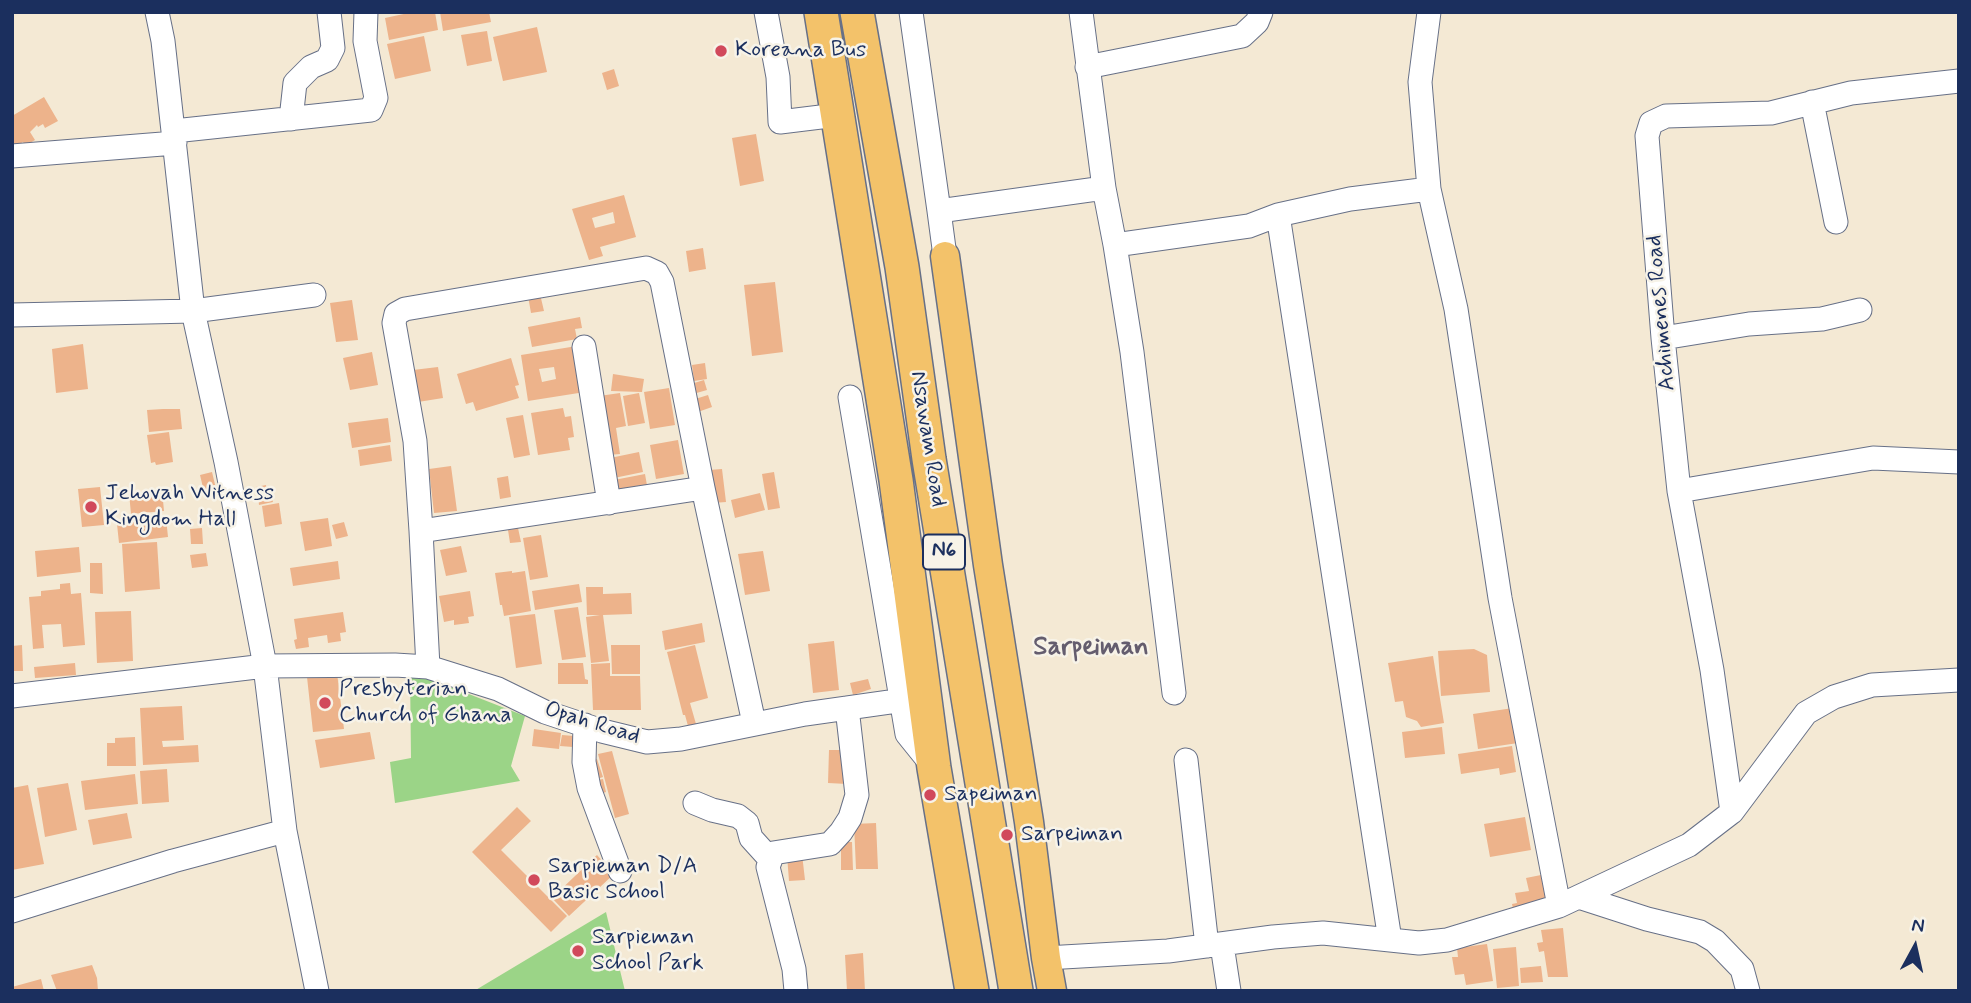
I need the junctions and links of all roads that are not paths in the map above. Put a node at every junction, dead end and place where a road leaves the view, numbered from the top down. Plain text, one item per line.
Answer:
1 (157, 12) edge
2 (329, 12) edge
3 (366, 12) edge
4 (766, 12) edge
5 (821, 12) edge
6 (857, 12) edge
7 (911, 12) edge
8 (1081, 12) edge
9 (1261, 12) edge
10 (1429, 12) edge
11 (365, 41) junction
12 (327, 60) junction
13 (1087, 67) junction
14 (1959, 81) edge
15 (1812, 102) junction
16 (837, 116) junction
17 (291, 119) junction
18 (174, 137) junction
19 (12, 156) edge
20 (1104, 188) junction
21 (1429, 189) junction
22 (939, 211) junction
23 (1278, 215) junction
24 (1836, 222) dead end
25 (1115, 245) junction
26 (945, 256) joint
27 (314, 295) dead end
28 (1860, 310) dead end
29 (193, 311) junction
30 (12, 315) edge
31 (1663, 338) junction
32 (584, 347) dead end
33 (850, 397) dead end
34 (1959, 462) edge
35 (703, 488) junction
36 (1679, 491) junction
37 (608, 503) junction
38 (421, 531) junction
39 (265, 666) junction
40 (428, 667) junction
41 (1959, 680) edge
42 (1174, 693) dead end
43 (12, 696) edge
44 (914, 699) junction
45 (848, 708) junction
46 (754, 723) junction
47 (585, 725) junction
48 (1186, 760) dead end
49 (695, 803) dead end
50 (1732, 812) junction
51 (285, 831) junction
52 (770, 859) junction
53 (620, 871) dead end
54 (1569, 902) junction
55 (12, 911) edge
56 (1390, 940) junction
57 (1215, 946) junction
58 (1046, 958) junction
59 (317, 991) edge
60 (796, 991) edge
61 (972, 991) edge
62 (1016, 991) edge
63 (1052, 991) edge
64 (1230, 991) edge
65 (1748, 991) edge

1 - 18 street
2 - 12 street
3 - 11 street
4 - 16 street
5 - 16 highway, Nsawam Road / N6
6 - 62 highway, Nsawam Road / N6
7 - 22 street
8 - 13 street
9 - 13 street
10 - 21 street
11 - 12 street
11 - 17 street
12 - 17 street
13 - 20 street
14 - 15 street, Achimenes Road
15 - 24 street
15 - 31 street, Achimenes Road
16 - 44 highway, Nsawam Road / N6
17 - 18 street
18 - 19 street
18 - 29 street
20 - 22 street
20 - 25 street
21 - 23 street
21 - 54 street
22 - 26 street
23 - 25 street
23 - 56 street
25 - 42 street
26 - 58 main road
27 - 29 street
28 - 31 street
29 - 30 street
29 - 39 street
31 - 36 street, Achimenes Road
32 - 37 street
33 - 44 street
34 - 36 street
35 - 37 street
35 - 38 street
35 - 46 street
36 - 50 street, Achimenes Road
37 - 38 street
38 - 40 street
39 - 40 street, Opah Road
39 - 43 street, Opah Road
39 - 51 street
40 - 47 street, Opah Road
41 - 50 street
44 - 45 street, Opah Road
44 - 61 highway, Nsawam Road / N6
45 - 46 street, Opah Road
45 - 52 street
46 - 47 street, Opah Road
47 - 53 street
48 - 57 street
49 - 52 street
50 - 54 street
51 - 55 street
51 - 59 street
52 - 60 street
54 - 56 street
54 - 65 street
56 - 57 street
57 - 58 street
57 - 64 street
58 - 63 main road

